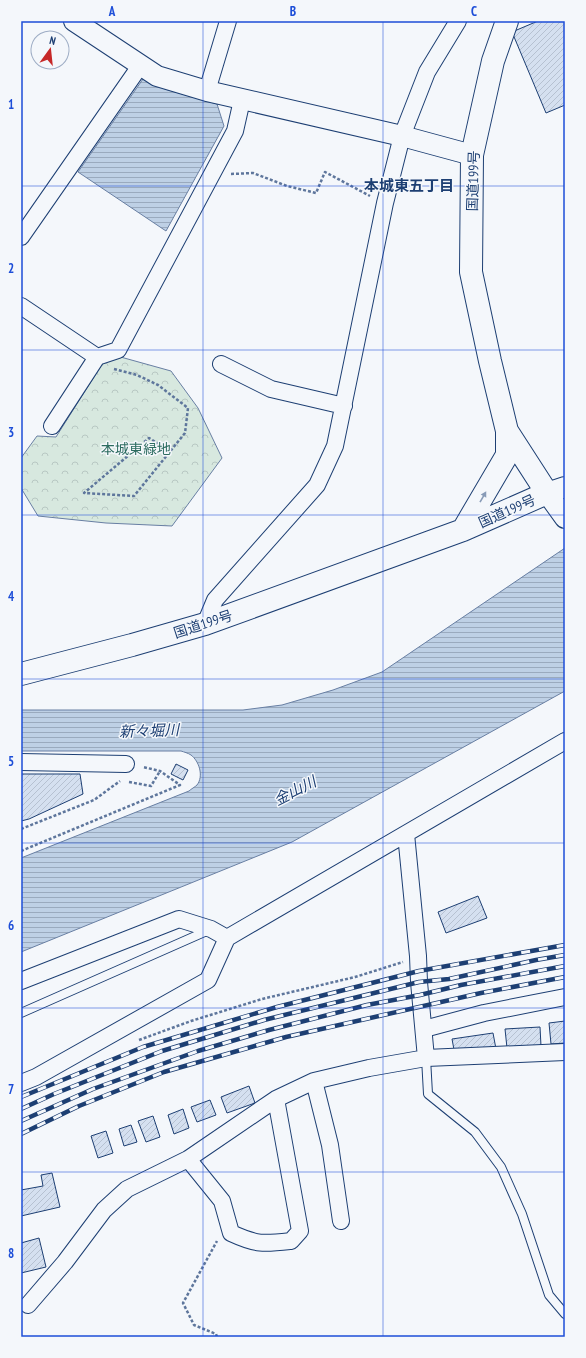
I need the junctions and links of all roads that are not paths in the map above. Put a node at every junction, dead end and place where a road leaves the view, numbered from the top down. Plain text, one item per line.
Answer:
1 (74, 21) edge
2 (228, 21) edge
3 (458, 21) edge
4 (507, 21) edge
5 (140, 66) junction
6 (207, 91) junction
7 (242, 100) junction
8 (402, 136) junction
9 (472, 155) junction
10 (21, 237) edge
11 (21, 306) edge
12 (102, 355) junction
13 (220, 364) dead end
14 (344, 406) junction
15 (52, 426) dead end
16 (507, 431) junction
17 (556, 490) edge
18 (565, 518) edge
19 (463, 530) junction
20 (205, 624) junction
21 (21, 674) edge
22 (565, 741) edge
23 (21, 762) edge
24 (126, 764) road end
25 (406, 834) junction
26 (211, 929) junction
27 (226, 938) junction
28 (21, 981) edge
29 (565, 997) edge
30 (21, 1013) edge
31 (424, 1029) junction
32 (565, 1052) edge
33 (426, 1058) junction
34 (314, 1081) junction
35 (21, 1083) edge
36 (276, 1099) junction
37 (188, 1159) junction
38 (341, 1221) dead end
39 (28, 1305) dead end
40 (565, 1314) edge

1 - 5 street
2 - 6 street
3 - 8 street
4 - 9 highway, 国道199号
5 - 6 street
5 - 10 street
6 - 7 street
7 - 8 street
7 - 12 street
8 - 9 street
8 - 14 street
9 - 16 highway, 国道199号
11 - 12 street
12 - 15 street
13 - 14 street
14 - 20 street
16 - 17 highway, 国道199号
19 -> 16 highway
17 - 18 street
17 - 19 highway, 国道199号
19 - 20 highway, 国道199号
20 - 21 highway, 国道199号
22 - 25 street
23 - 24 street
25 - 27 street
25 - 31 street
26 - 27 street
26 - 28 street
26 - 30 lane
27 - 35 street
29 - 31 street
31 - 33 street
32 - 33 street
33 - 34 street
33 - 40 lane
34 - 36 street
34 - 38 street
36 - 37 street
36 - 37 street
37 - 39 street

